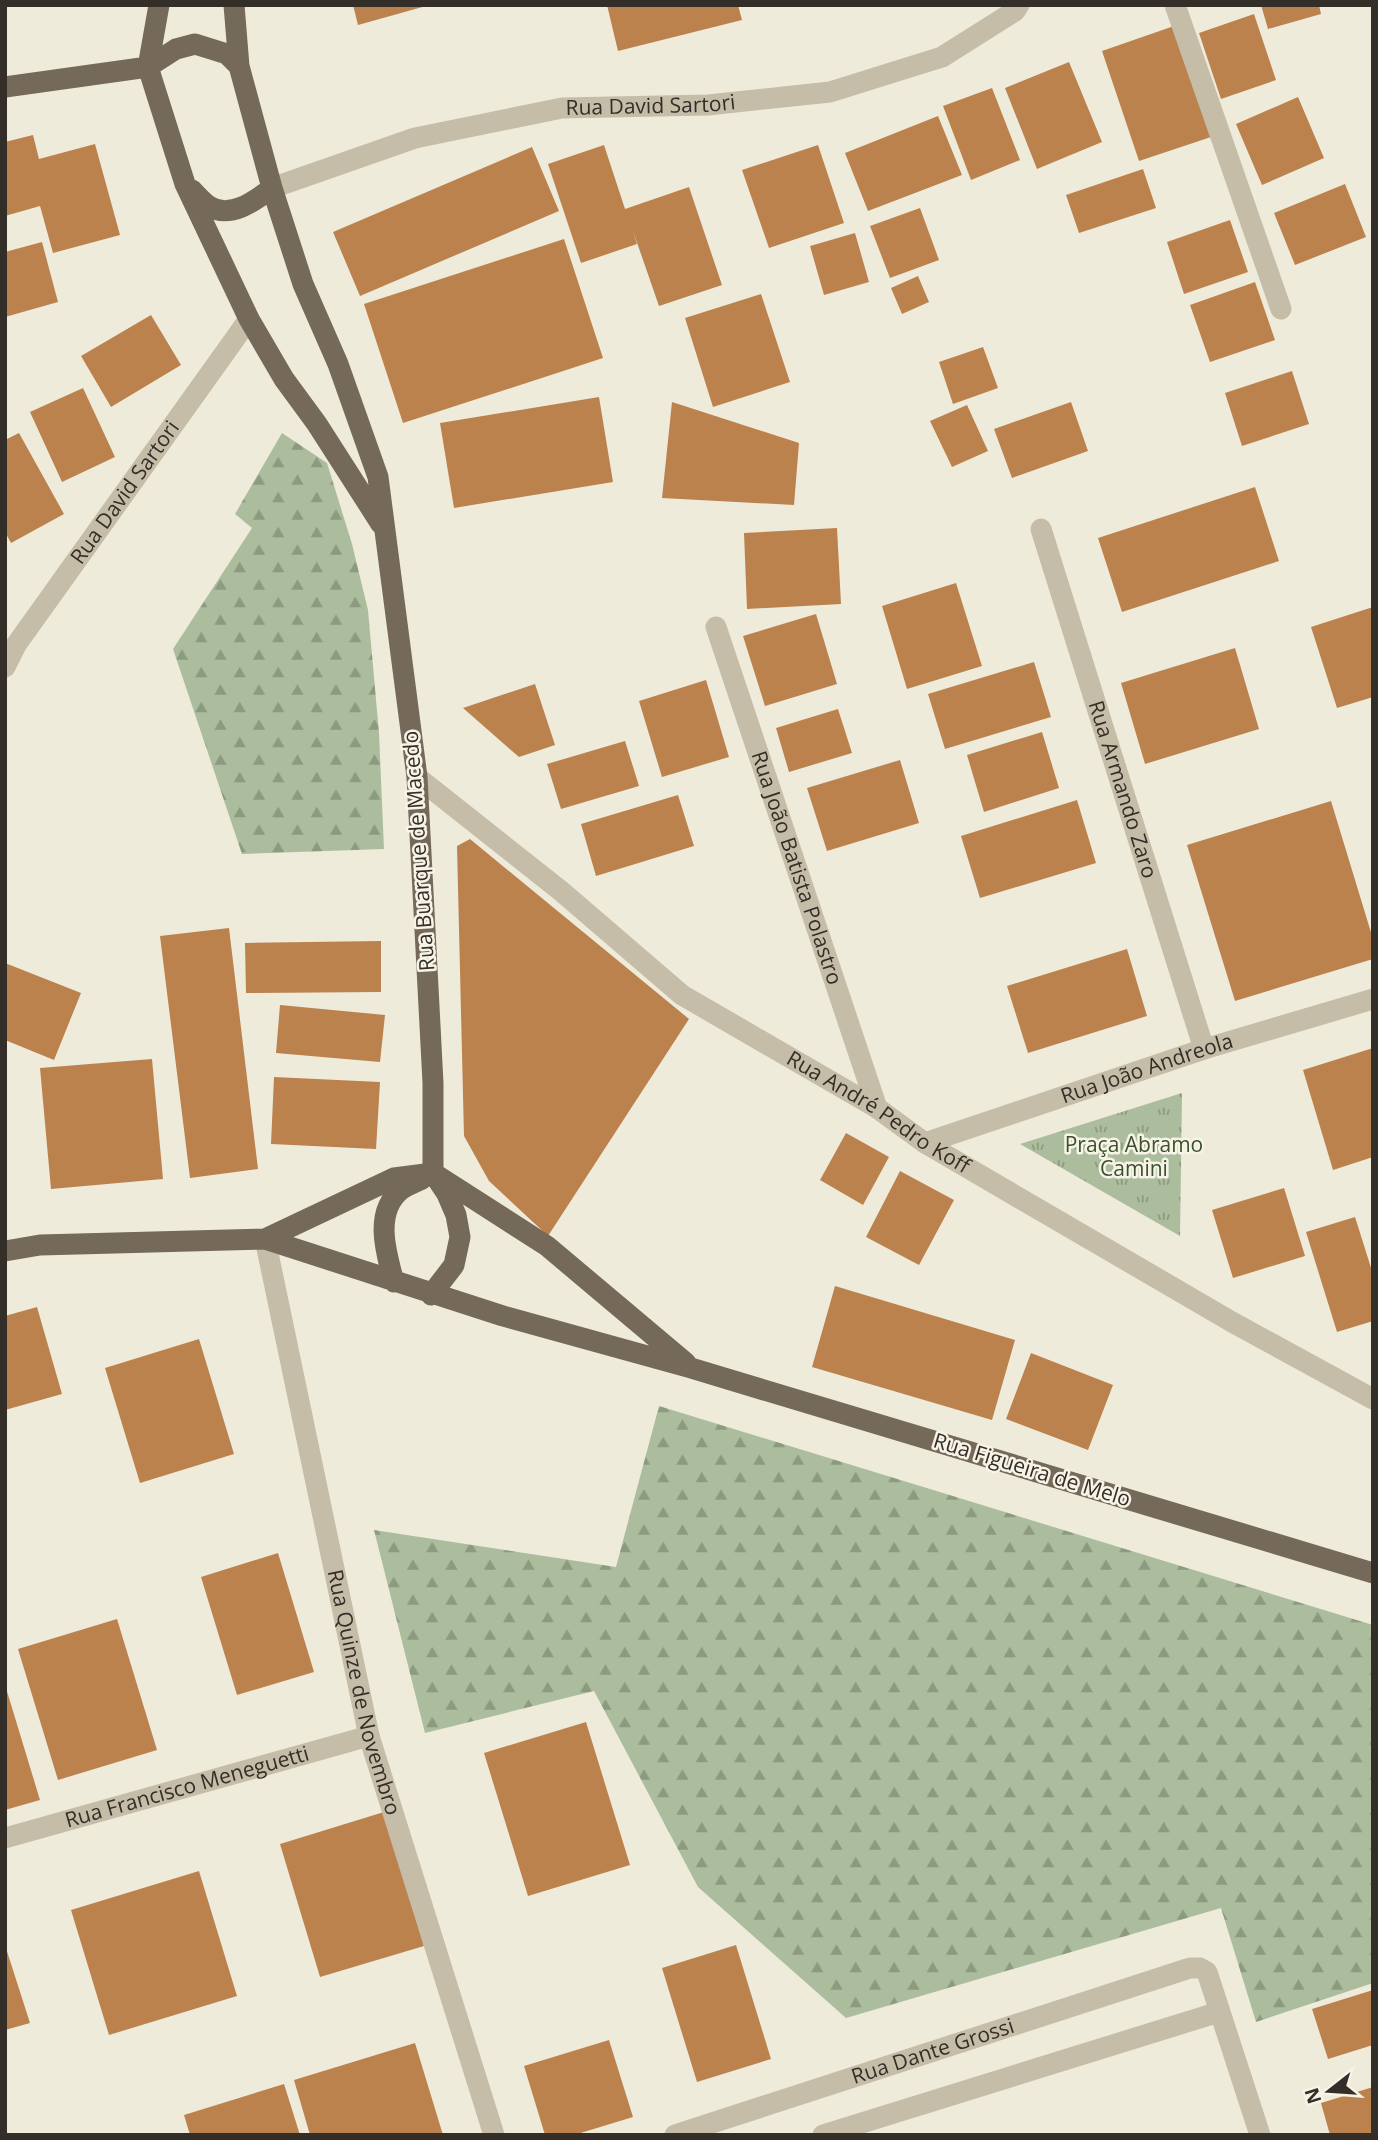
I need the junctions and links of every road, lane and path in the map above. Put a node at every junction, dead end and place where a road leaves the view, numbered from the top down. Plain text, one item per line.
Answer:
1 (159, 5) edge
2 (234, 5) edge
3 (1019, 5) edge
4 (1175, 5) edge
5 (239, 66) junction
6 (148, 67) junction
7 (5, 87) edge
8 (185, 184) junction
9 (272, 188) junction
10 (1281, 309) dead end
11 (249, 319) junction
12 (1041, 529) dead end
13 (385, 530) junction
14 (716, 627) dead end
15 (5, 667) edge
16 (417, 777) junction
17 (1373, 999) edge
18 (1204, 1049) junction
19 (877, 1108) junction
20 (925, 1143) junction
21 (433, 1173) junction
22 (265, 1239) junction
23 (5, 1251) edge
24 (394, 1282) junction
25 (431, 1295) junction
26 (691, 1367) junction
27 (1373, 1399) edge
28 (1373, 1573) edge
29 (369, 1736) junction
30 (5, 1838) edge
31 (1219, 2012) junction
32 (494, 2135) edge
33 (675, 2135) edge
34 (822, 2135) edge
35 (1260, 2135) edge

1 - 6 main road, Rua Buarque de Macedo
2 - 5 main road, Rua Buarque de Macedo
3 - 9 street, Rua David Sartori
4 - 10 street
5 - 6 main road
5 - 9 main road, Rua Buarque de Macedo
6 - 7 main road
6 - 8 main road, Rua Buarque de Macedo
8 - 9 main road
8 - 11 main road, Rua Buarque de Macedo
9 - 13 main road, Rua Buarque de Macedo
11 - 13 main road, Rua Buarque de Macedo
11 - 15 street, Rua David Sartori
12 - 18 street, Rua Armando Zaro
13 - 16 main road, Rua Buarque de Macedo
14 - 19 street, Rua João Batista Polastro
16 - 19 street, Rua André Pedro Koff
16 - 21 main road, Rua Buarque de Macedo
17 - 18 street, Rua João Andreola
18 - 20 street, Rua João Andreola
19 - 20 street, Rua André Pedro Koff
20 - 27 street, Rua André Pedro Koff
21 - 22 main road
21 - 24 main road
21 - 25 main road
21 - 26 main road, Rua Figueira de Melo
22 - 23 main road
22 - 24 main road
22 - 29 street, Rua Quinze de Novembro
24 - 25 main road
25 - 26 main road, Rua Figueira de Melo
26 - 28 main road, Rua Figueira de Melo
29 - 30 street, Rua Francisco Meneguetti
29 - 32 street, Rua Quinze de Novembro
31 - 33 street, Rua Dante Grossi
31 - 34 street
31 - 35 street

